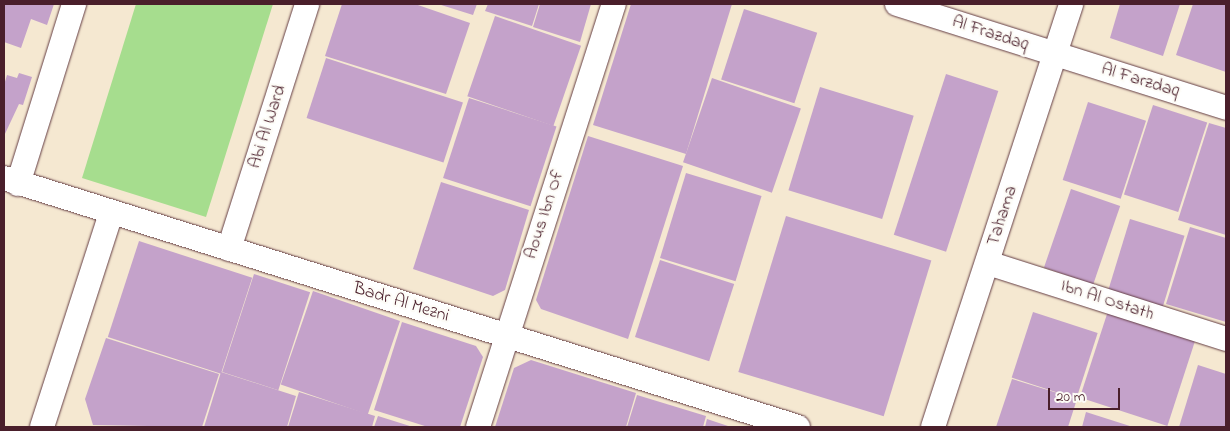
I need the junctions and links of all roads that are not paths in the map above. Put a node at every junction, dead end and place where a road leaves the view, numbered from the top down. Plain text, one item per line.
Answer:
1 (74, 4) edge
2 (307, 4) edge
3 (614, 4) edge
4 (897, 4) edge
5 (1071, 4) edge
6 (1055, 54) junction
7 (1226, 108) edge
8 (11, 181) edge
9 (111, 213) junction
10 (229, 249) junction
11 (988, 263) junction
12 (506, 336) junction
13 (1226, 339) edge
14 (47, 426) edge
15 (478, 427) edge
16 (798, 427) edge
17 (933, 427) edge

1 - 8 street
2 - 10 street, Abi Al Ward
3 - 12 street, Aous Ibn Of
4 - 6 street, Al Frazdaq
5 - 6 street, Tahama
6 - 7 street, Al Farzdaq
6 - 11 street, Tahama
8 - 9 street, Badr Al Mezni
9 - 10 street, Badr Al Mezni
9 - 14 street
10 - 12 street, Badr Al Mezni
11 - 13 street, Ibn Al Ostath
11 - 17 street, Tahama
12 - 15 street, Aous Ibn Of
12 - 16 street, Badr Al Mezni

